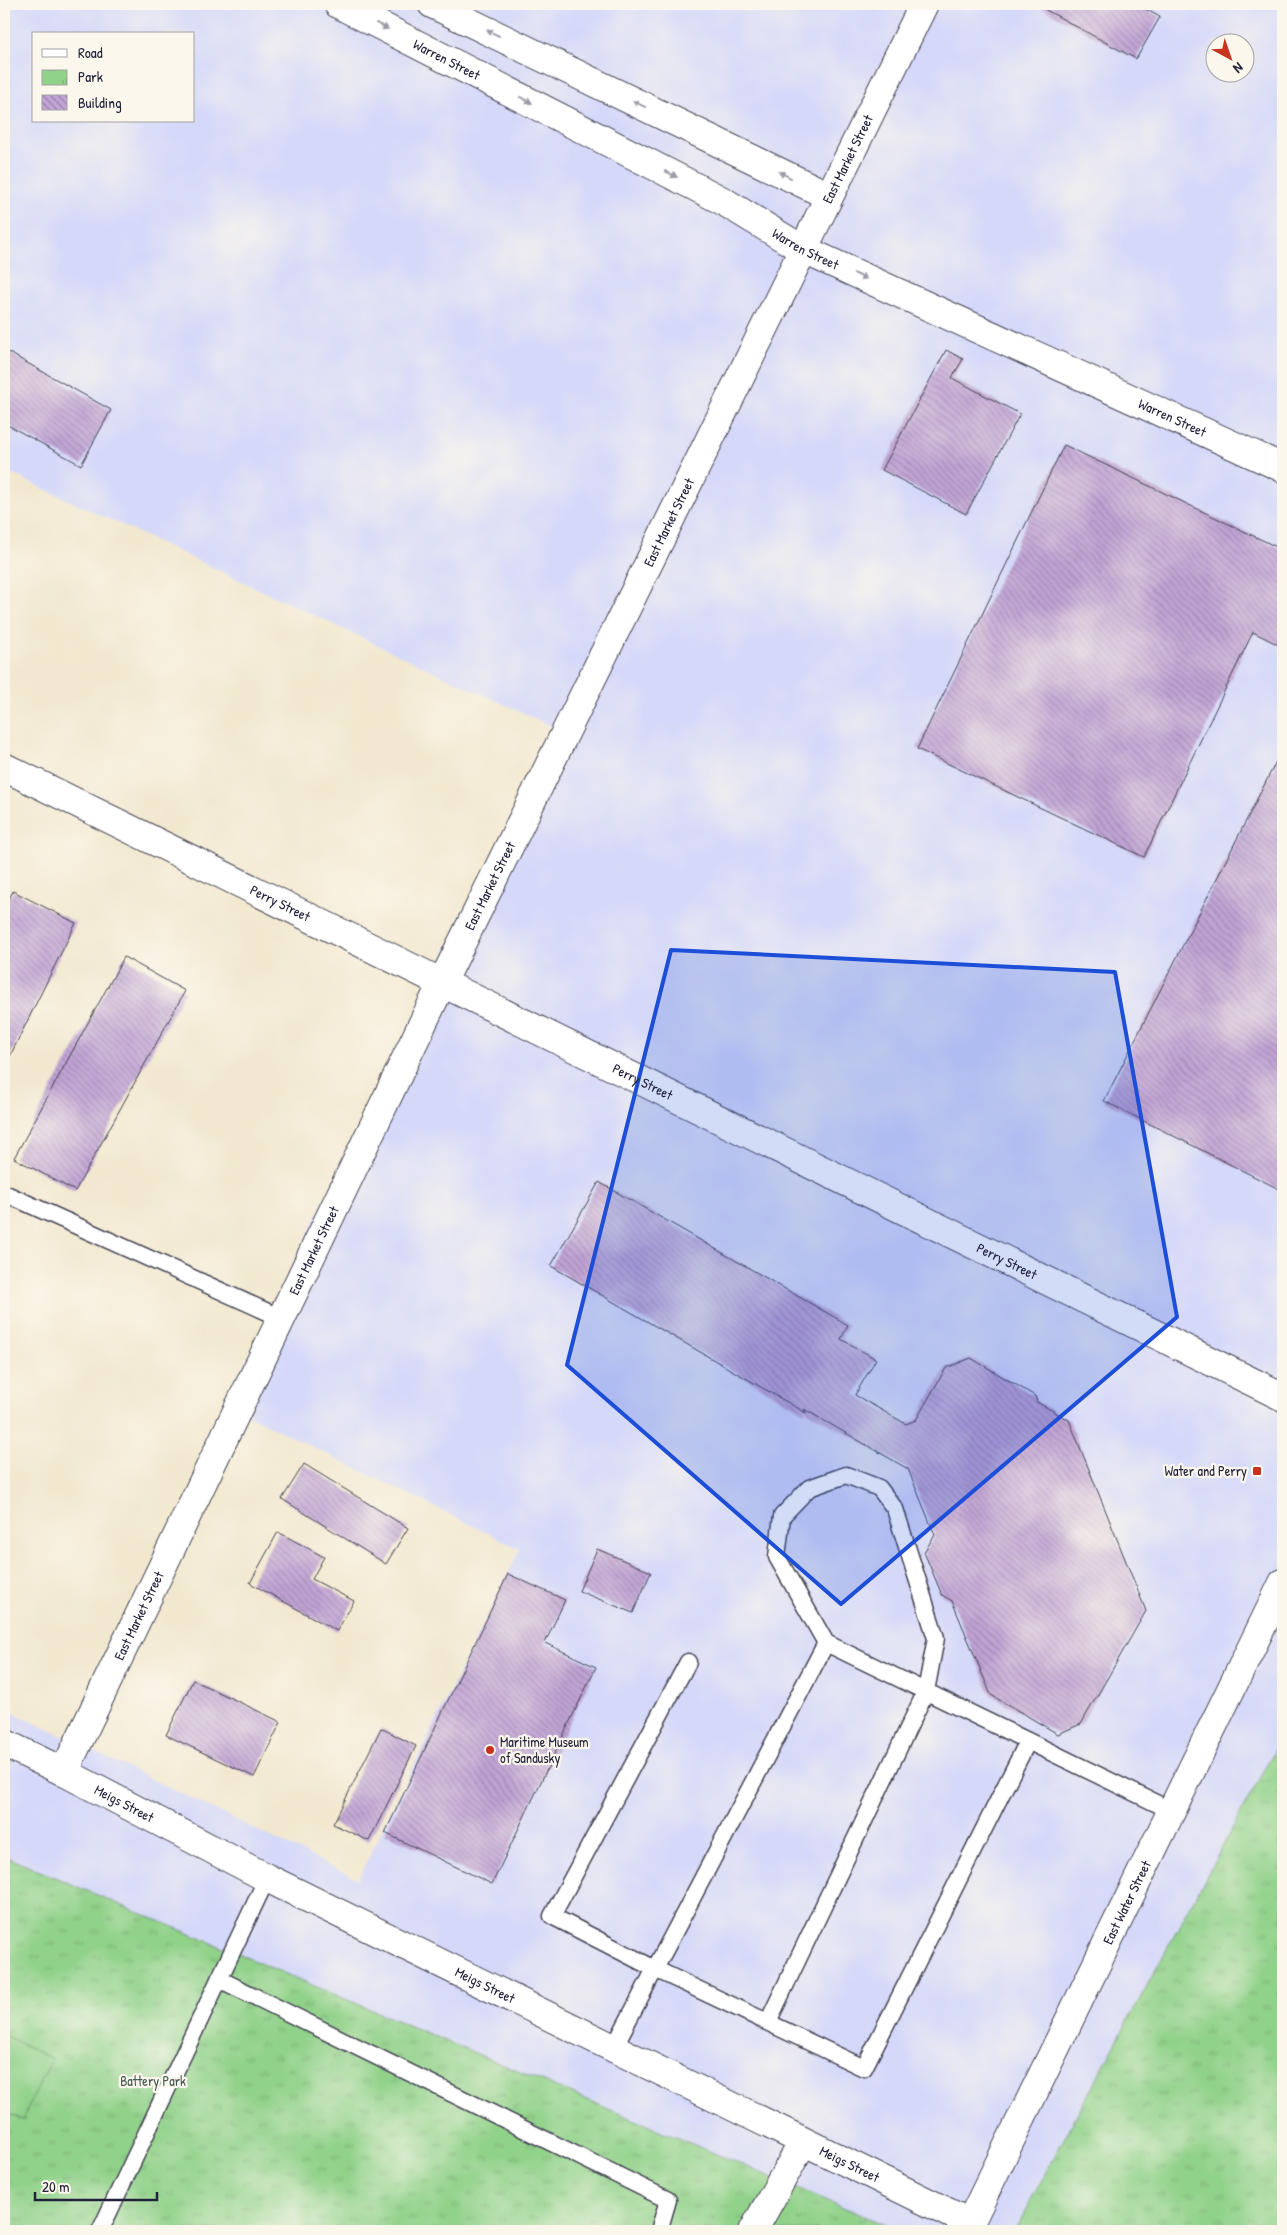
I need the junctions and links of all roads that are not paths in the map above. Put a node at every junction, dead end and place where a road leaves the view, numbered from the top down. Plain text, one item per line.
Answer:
1 (338, 4) edge
2 (432, 4) edge
3 (924, 4) edge
4 (829, 196) junction
5 (802, 249) junction
6 (1283, 468) edge
7 (4, 767) edge
8 (442, 983) junction
9 (4, 1192) edge
10 (281, 1318) junction
11 (1283, 1397) edge
12 (1283, 1583) edge
13 (826, 1643) junction
14 (688, 1662) dead end
15 (926, 1691) junction
16 (1028, 1740) junction
17 (4, 1743) edge
18 (64, 1772) junction
19 (1172, 1810) junction
20 (267, 1878) junction
21 (655, 1969) junction
22 (219, 1979) junction
23 (768, 2022) junction
24 (614, 2048) junction
25 (803, 2142) junction
26 (970, 2224) joint
27 (100, 2231) edge
28 (659, 2231) edge
29 (753, 2231) edge

1 -> 5 street, Warren Street
4 -> 2 street
3 - 4 street, East Market Street
4 - 5 street, East Market Street
5 -> 6 street, Warren Street
5 - 8 street, East Market Street
7 - 8 street, Perry Street
8 - 10 street, East Market Street
8 - 11 street, Perry Street
9 - 10 lane
10 - 18 street, East Market Street
12 - 19 street, East Water Street
13 - 15 lane
13 - 15 lane
13 - 21 lane
14 - 21 lane
15 - 16 lane
15 - 23 lane
16 - 19 lane
16 - 23 lane
17 - 18 street, Meigs Street
18 - 20 street, Meigs Street
19 - 26 street, East Water Street
20 - 22 lane
20 - 24 street, Meigs Street
21 - 23 lane
21 - 24 lane
22 - 27 lane
22 - 28 lane
24 - 25 street, Meigs Street
25 - 26 street, Meigs Street
25 - 29 street

